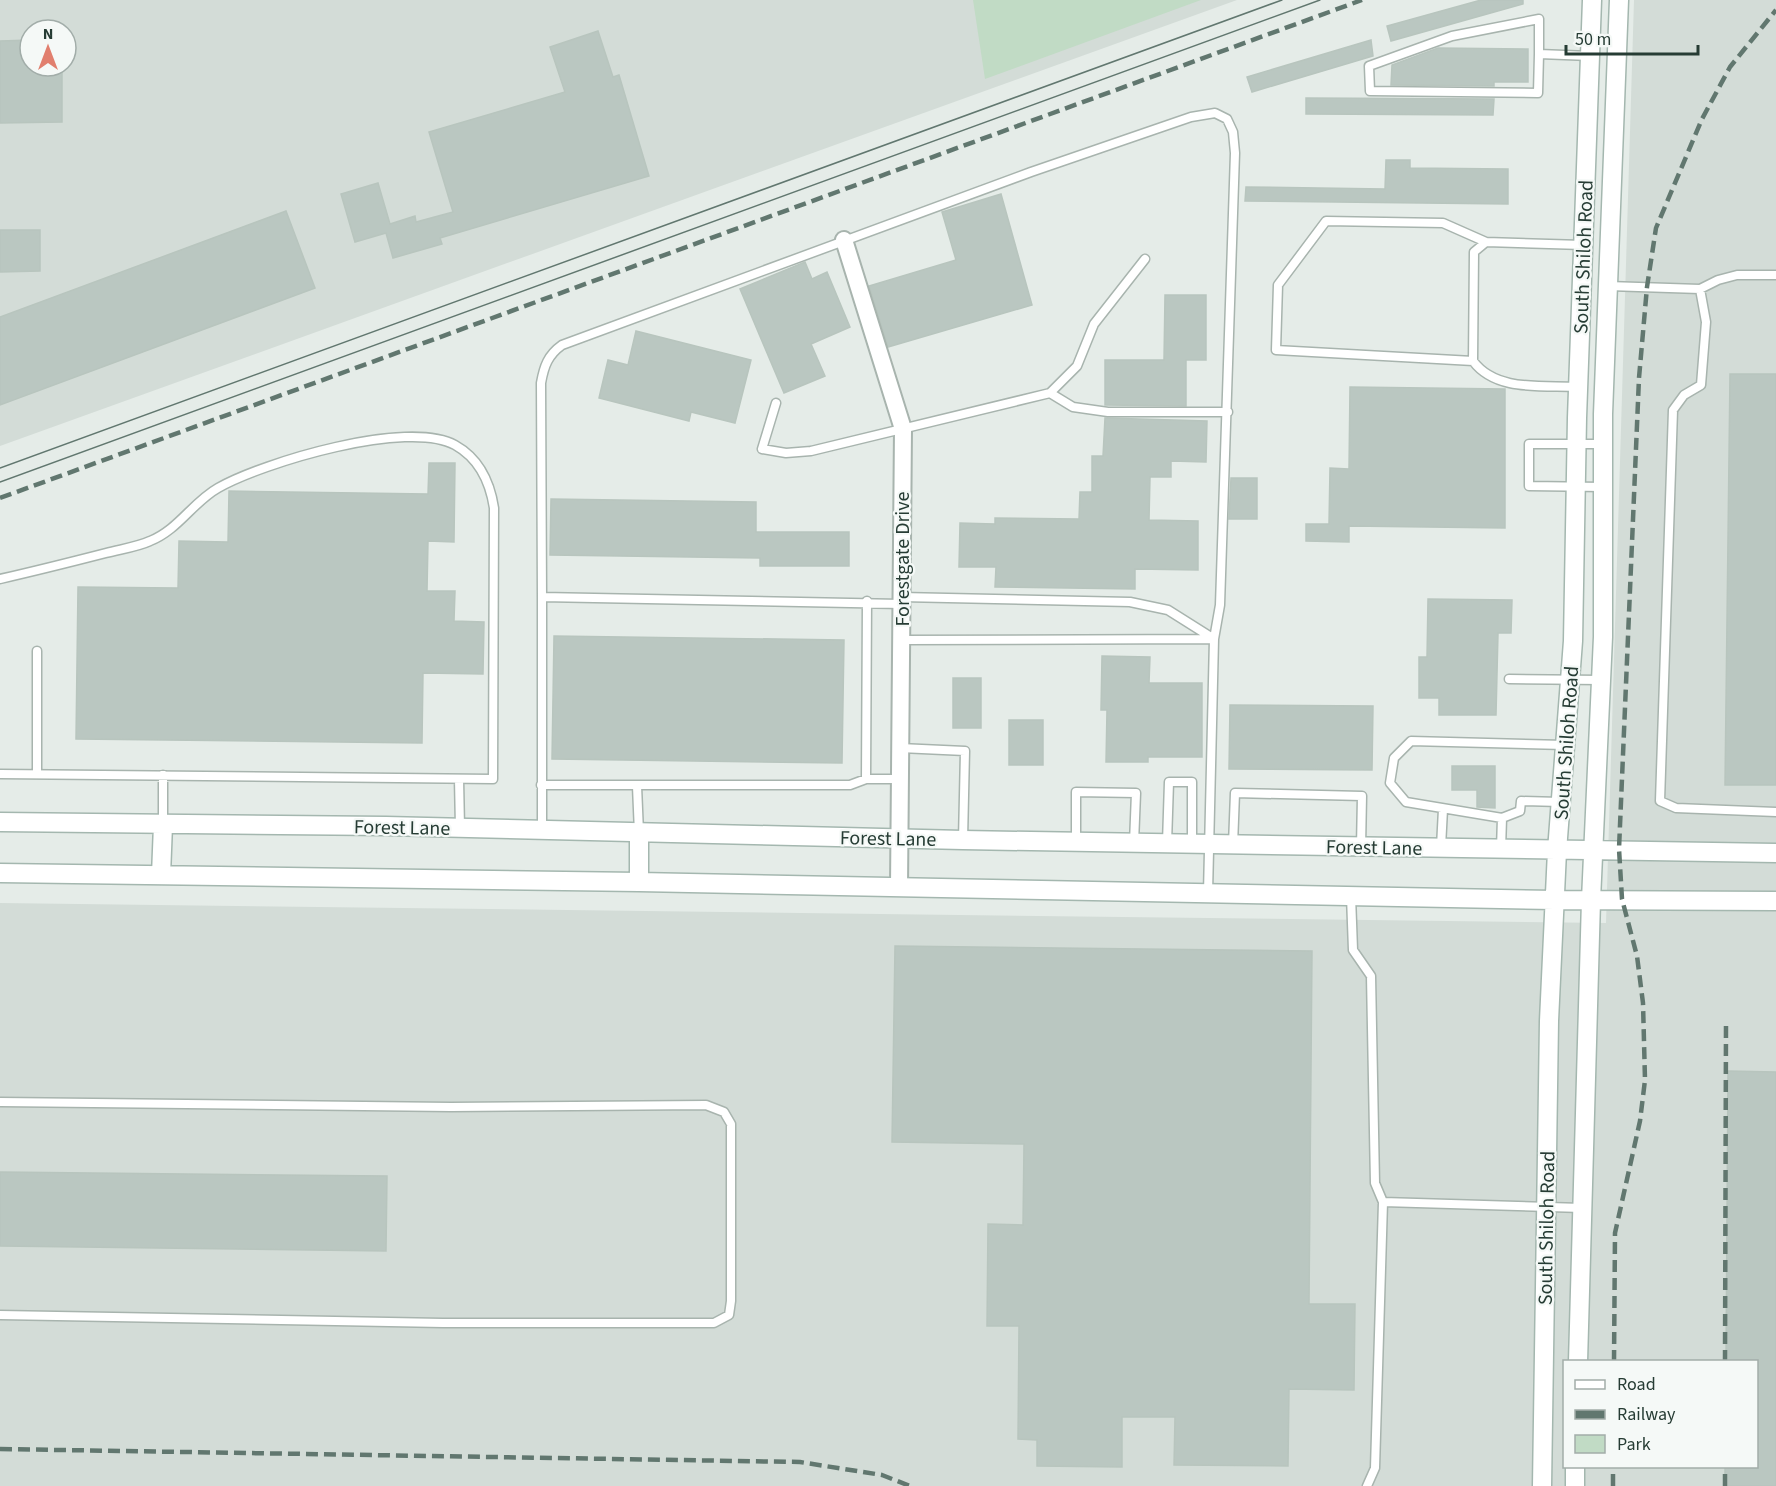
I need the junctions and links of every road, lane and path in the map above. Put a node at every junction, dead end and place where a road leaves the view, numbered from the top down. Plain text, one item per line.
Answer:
1 (1592, 0) edge
2 (1619, 0) edge
3 (1539, 54) junction
4 (1590, 56) junction
5 (844, 240) junction
6 (1486, 242) junction
7 (1584, 245) junction
8 (1145, 259) dead end
9 (1776, 275) edge
10 (1608, 286) junction
11 (1700, 289) junction
12 (1473, 361) junction
13 (1578, 387) junction
14 (1050, 393) junction
15 (776, 403) dead end
16 (1228, 412) junction
17 (903, 429) junction
18 (1577, 444) junction
19 (1604, 444) junction
20 (1576, 486) junction
21 (1604, 487) junction
22 (0, 579) edge
23 (542, 597) junction
24 (901, 600) junction
25 (867, 601) junction
26 (1214, 639) junction
27 (901, 640) junction
28 (37, 651) dead end
29 (1509, 679) dead end
30 (1570, 680) junction
31 (1602, 680) junction
32 (1566, 745) junction
33 (900, 748) junction
34 (0, 774) edge
35 (37, 774) junction
36 (163, 774) junction
37 (459, 779) junction
38 (866, 779) junction
39 (900, 779) junction
40 (541, 785) junction
41 (637, 786) junction
42 (1561, 802) junction
43 (1443, 809) junction
44 (1776, 812) edge
45 (1502, 818) junction
46 (0, 822) edge
47 (163, 825) junction
48 (460, 828) junction
49 (542, 831) junction
50 (639, 833) junction
51 (899, 837) junction
52 (963, 840) junction
53 (1076, 842) junction
54 (1134, 843) junction
55 (1167, 843) junction
56 (1200, 844) junction
57 (1233, 845) junction
58 (1361, 847) junction
59 (1441, 849) junction
60 (1501, 849) junction
61 (1595, 849) junction
62 (1557, 850) junction
63 (1776, 853) edge
64 (0, 873) edge
65 (161, 875) junction
66 (639, 882) junction
67 (899, 887) junction
68 (1208, 893) junction
69 (1351, 896) junction
70 (1554, 900) junction
71 (1591, 900) junction
72 (1776, 902) edge
73 (0, 1102) edge
74 (1383, 1202) junction
75 (1546, 1207) junction
76 (1583, 1208) junction
77 (0, 1315) edge
78 (1578, 1360) edge
79 (1575, 1468) edge
80 (1367, 1486) edge
81 (1542, 1486) edge
82 (1575, 1486) edge

1 - 4 main road, South Shiloh Road
2 - 10 main road, South Shiloh Road
3 - 3 lane
3 - 4 lane
4 - 7 main road, South Shiloh Road
5 - 16 lane
5 - 17 street, Forestgate Drive
5 - 23 lane
6 - 7 lane
6 - 12 lane
6 - 12 lane
7 - 13 main road, South Shiloh Road
8 - 14 lane
9 - 11 lane
10 - 11 lane
10 - 19 main road, South Shiloh Road
11 - 44 lane
12 - 13 lane
13 - 18 main road, South Shiloh Road
14 - 16 lane
14 - 17 lane
15 - 17 lane
16 - 26 lane
17 - 24 street, Forestgate Drive
18 - 19 lane
18 - 20 main road, South Shiloh Road
18 - 20 lane
19 - 21 main road, South Shiloh Road
20 - 21 lane
20 - 30 main road, South Shiloh Road
21 - 31 main road, South Shiloh Road
22 - 37 lane
23 - 25 lane
23 - 40 lane
24 - 25 lane
24 - 26 lane
24 - 27 street, Forestgate Drive
25 - 38 lane
26 - 27 lane
26 - 56 lane
27 - 33 street, Forestgate Drive
28 - 35 lane
29 - 30 lane
30 - 31 lane
30 - 32 main road, South Shiloh Road
31 - 61 main road, South Shiloh Road
32 - 42 main road, South Shiloh Road
32 - 43 lane
33 - 39 street, Forestgate Drive
33 - 52 lane
34 - 35 lane
35 - 36 lane
36 - 37 lane
36 - 47 lane
37 - 48 lane
38 - 39 lane
38 - 41 lane
39 - 51 street, Forestgate Drive
40 - 41 lane
40 - 49 lane
41 - 50 lane
42 - 45 lane
42 - 62 main road, South Shiloh Road
43 - 45 lane
43 - 59 lane
45 - 60 lane
46 - 47 main road, Forest Lane
47 - 48 main road, Forest Lane
47 - 65 main road
48 - 49 main road, Forest Lane
49 - 50 main road, Forest Lane
50 - 51 main road, Forest Lane
50 - 66 main road
51 - 52 main road, Forest Lane
51 - 67 street, Forestgate Drive
52 - 53 main road, Forest Lane
53 - 54 main road, Forest Lane
53 - 54 lane
54 - 55 main road, Forest Lane
55 - 56 main road, Forest Lane
55 - 56 lane
56 - 57 main road, Forest Lane
56 - 68 lane
57 - 58 main road, Forest Lane
57 - 58 lane
58 - 59 main road, Forest Lane
59 - 60 main road, Forest Lane
60 - 62 main road, Forest Lane
61 - 62 main road, Forest Lane
61 - 63 main road, Forest Lane
61 - 71 main road, South Shiloh Road
62 - 70 main road, South Shiloh Road
64 - 65 main road
65 - 66 main road
66 - 67 main road
67 - 68 main road
68 - 69 main road
69 - 70 main road
69 - 74 lane
70 - 71 main road
70 - 75 main road, South Shiloh Road
71 - 72 main road
71 - 76 main road, South Shiloh Road
73 - 77 lane
74 - 75 lane
74 - 80 lane
75 - 76 lane
75 - 81 main road, South Shiloh Road
76 - 78 main road, South Shiloh Road
79 - 82 main road

